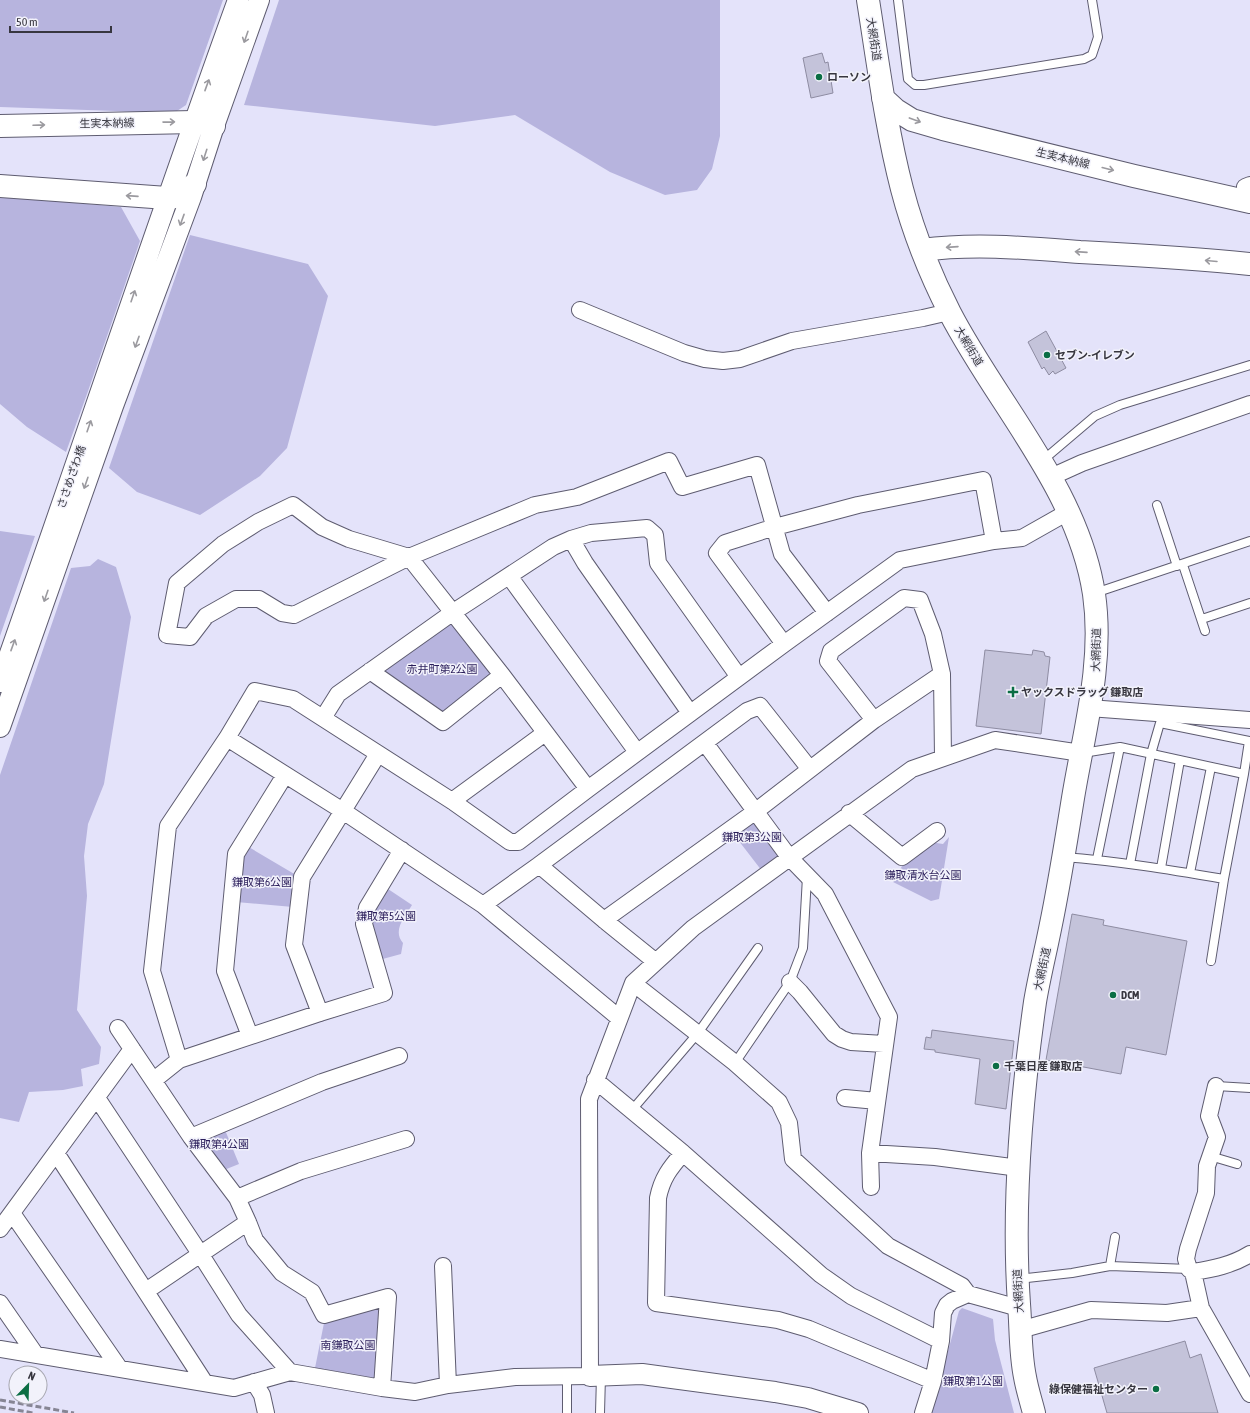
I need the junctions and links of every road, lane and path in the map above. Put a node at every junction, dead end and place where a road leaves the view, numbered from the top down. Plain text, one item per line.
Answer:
1 (238, 0) edge
2 (259, 0) edge
3 (868, 0) edge
4 (898, 0) edge
5 (1092, 0) edge
6 (883, 98) junction
7 (204, 124) junction
8 (0, 126) edge
9 (196, 184) junction
10 (0, 186) edge
11 (1248, 192) edge
12 (167, 198) junction
13 (922, 250) junction
14 (1250, 264) edge
15 (580, 310) dead end
16 (949, 312) junction
17 (1250, 365) edge
18 (105, 403) junction
19 (1250, 404) edge
20 (1046, 470) junction
21 (1157, 505) dead end
22 (1068, 512) junction
23 (775, 527) junction
24 (571, 539) junction
25 (994, 541) junction
26 (1250, 542) edge
27 (52, 557) junction
28 (409, 557) junction
29 (1180, 565) junction
30 (509, 576) junction
31 (1094, 594) junction
32 (1250, 603) edge
33 (452, 613) junction
34 (827, 613) junction
35 (1202, 619) junction
36 (1205, 631) dead end
37 (784, 644) junction
38 (370, 671) junction
39 (942, 674) junction
40 (502, 675) junction
41 (739, 677) junction
42 (0, 682) edge
43 (1090, 708) junction
44 (690, 713) junction
45 (323, 718) junction
46 (874, 720) junction
47 (1250, 720) edge
48 (0, 728) edge
49 (545, 733) junction
50 (227, 738) junction
51 (705, 743) junction
52 (1120, 747) junction
53 (637, 752) junction
54 (1081, 753) junction
55 (378, 754) junction
56 (1151, 754) junction
57 (943, 758) junction
58 (1180, 760) junction
59 (1211, 767) junction
60 (809, 768) junction
61 (1244, 774) junction
62 (285, 775) junction
63 (588, 789) junction
64 (452, 801) junction
65 (343, 811) junction
66 (756, 811) junction
67 (849, 813) junction
68 (936, 832) dead end
69 (402, 850) junction
70 (789, 857) junction
71 (1063, 857) junction
72 (1097, 859) junction
73 (1130, 864) junction
74 (539, 865) junction
75 (1161, 868) junction
76 (1190, 873) junction
77 (807, 875) junction
78 (1224, 879) junction
79 (484, 905) junction
80 (604, 920) junction
81 (758, 948) dead end
82 (1212, 961) dead end
83 (656, 962) junction
84 (790, 982) junction
85 (633, 983) junction
86 (320, 1013) junction
87 (619, 1018) junction
88 (118, 1028) dead end
89 (698, 1033) junction
90 (250, 1036) junction
91 (884, 1044) junction
92 (132, 1049) junction
93 (399, 1056) dead end
94 (179, 1060) junction
95 (735, 1063) junction
96 (154, 1080) junction
97 (596, 1080) junction
98 (1216, 1086) joint
99 (1250, 1088) edge
100 (97, 1098) junction
101 (845, 1098) dead end
102 (877, 1101) junction
103 (632, 1110) junction
104 (191, 1137) junction
105 (406, 1139) dead end
106 (56, 1153) junction
107 (683, 1153) junction
108 (870, 1153) junction
109 (1210, 1156) junction
110 (1237, 1164) dead end
111 (1019, 1168) junction
112 (871, 1187) dead end
113 (237, 1198) junction
114 (12, 1213) junction
115 (248, 1222) junction
116 (0, 1229) edge
117 (1115, 1237) dead end
118 (1250, 1254) edge
119 (201, 1255) junction
120 (443, 1266) dead end
121 (1110, 1266) junction
122 (1191, 1270) junction
123 (1017, 1279) junction
124 (146, 1291) junction
125 (968, 1294) junction
126 (0, 1303) edge
127 (1201, 1308) junction
128 (1020, 1319) junction
129 (941, 1341) junction
130 (0, 1349) edge
131 (36, 1355) junction
132 (120, 1369) junction
133 (290, 1372) junction
134 (596, 1375) junction
135 (566, 1376) junction
136 (254, 1382) junction
137 (934, 1382) junction
138 (205, 1383) junction
139 (448, 1385) junction
140 (382, 1388) junction
141 (1250, 1394) edge
142 (266, 1413) edge
143 (567, 1413) edge
144 (600, 1413) edge
145 (858, 1413) edge
146 (924, 1413) edge
147 (1034, 1413) edge

7 -> 1 street
2 -> 7 street
3 - 6 main road, 大網街道
4 - 5 lane
6 -> 11 main road, 生実本納線
6 - 13 main road, 大網街道
8 -> 7 main road, 生実本納線
7 -> 9 street
7 - 12 street
9 - 12 main road
9 -> 18 street
12 -> 10 main road
18 -> 12 street
14 -> 13 main road
13 - 16 main road, 大網街道
15 - 16 street
16 - 20 main road, 大網街道
17 - 20 lane
18 - 27 street, ささめざわ橋
19 - 20 street
20 - 22 main road, 大網街道
21 - 29 lane
22 - 25 street
22 - 31 main road, 大網街道
23 - 25 street
23 - 28 street
23 - 34 street
23 - 37 street
24 - 30 street
24 - 41 street
24 - 44 street
25 - 34 street
26 - 29 lane
42 -> 27 street
27 -> 48 street
28 - 28 street
28 - 33 street
29 - 31 lane
29 - 35 lane
30 - 33 street
30 - 53 street
31 - 43 main road, 大網街道
32 - 35 lane
33 - 38 street
33 - 40 street
34 - 37 street
35 - 36 lane
37 - 41 street
38 - 40 street
38 - 45 street
39 - 46 street
39 - 46 street
39 - 57 street
40 - 49 street
41 - 44 street
43 - 47 street
43 - 54 main road, 大網街道
44 - 53 street
45 - 50 street
45 - 55 street
46 - 60 street
49 - 63 street
49 - 64 street
50 - 62 street
50 - 94 street
51 - 60 street
51 - 66 street
51 - 74 street
52 - 54 lane
52 - 56 lane
52 - 72 lane
53 - 63 street
54 - 57 street
54 - 71 main road, 大網街道
55 - 64 street
55 - 65 street
56 - 58 lane
56 - 61 lane
56 - 73 lane
57 - 67 street
58 - 59 lane
58 - 75 lane
59 - 61 lane
59 - 76 lane
60 - 66 street
61 - 78 lane
62 - 65 street
62 - 90 street
63 - 64 street
65 - 69 street
65 - 86 street
66 - 70 street
66 - 80 street
67 - 68 street
67 - 70 street
69 - 79 street
69 - 86 street
70 - 77 street
70 - 83 street
71 - 72 lane
71 - 111 main road, 大網街道
72 - 73 lane
73 - 75 lane
74 - 79 street
74 - 80 street
75 - 76 lane
76 - 78 lane
77 - 84 lane
77 - 91 street
78 - 82 lane
79 - 87 street
80 - 83 street
81 - 89 lane
83 - 85 street
84 - 91 street
84 - 95 lane
85 - 87 street
85 - 89 street
86 - 90 street
87 - 97 street
88 - 92 street
89 - 95 street
89 - 103 lane
90 - 94 street
91 - 102 street
92 - 96 street
92 - 100 street
93 - 104 street
94 - 96 street
95 - 125 street
96 - 104 street
97 - 103 street
97 - 134 street
98 - 99 lane
98 - 109 street
100 - 106 street
100 - 119 street
101 - 102 street
102 - 108 street
103 - 107 street
104 - 113 street
105 - 113 street
106 - 114 street
106 - 124 street
107 - 129 street
107 - 137 street
108 - 111 street
108 - 112 street
109 - 110 lane
109 - 122 street
111 - 123 main road, 大網街道
113 - 115 street
114 - 116 street
114 - 132 street
115 - 119 street
115 - 140 street
117 - 121 lane
118 - 122 street
119 - 124 street
119 - 133 street
120 - 139 street
121 - 122 lane
121 - 123 lane
122 - 127 street
123 - 128 main road, 大網街道
124 - 138 street
125 - 128 street
125 - 129 street
126 - 131 street
127 - 128 street
127 - 141 street
128 - 147 main road, 大網街道
129 - 137 street
130 - 131 street
131 - 132 street
132 - 138 street
133 - 136 street
133 - 140 street
134 - 135 street
134 - 144 lane
134 - 145 street
135 - 139 street
135 - 143 lane
136 - 138 street
136 - 142 street
137 - 146 street
139 - 140 street

